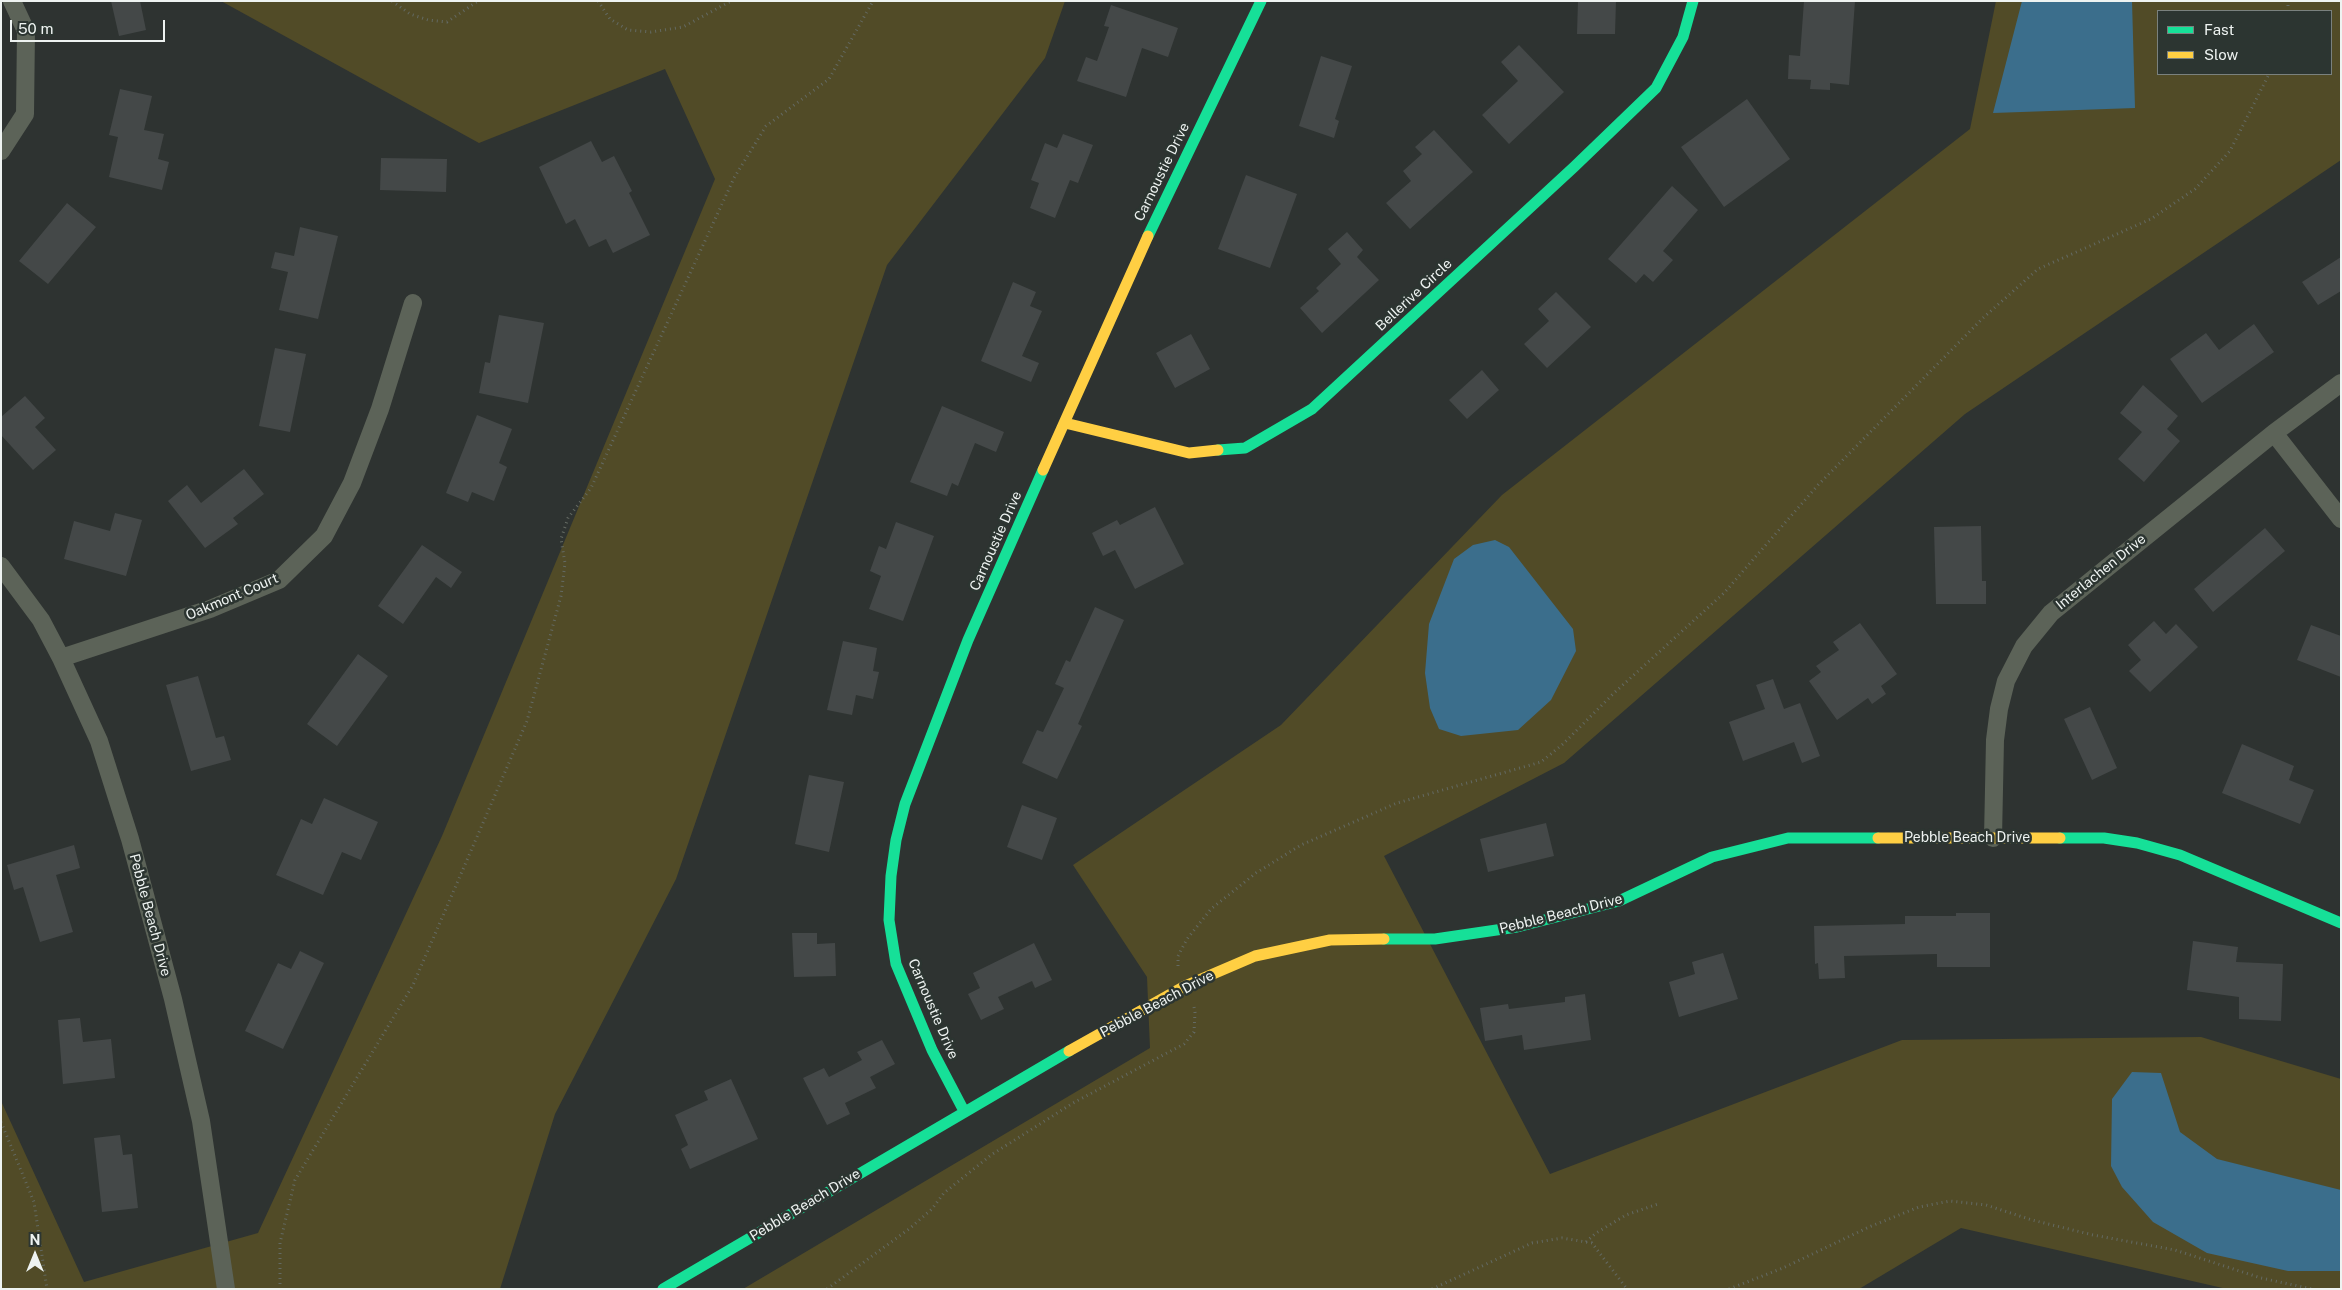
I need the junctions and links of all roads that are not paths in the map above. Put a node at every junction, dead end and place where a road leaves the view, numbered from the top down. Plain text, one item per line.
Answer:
1 (12, 1) edge
2 (1261, 1) edge
3 (1693, 1) edge
4 (1, 151) edge
5 (413, 303) dead end
6 (2341, 383) edge
7 (1065, 423) junction
8 (2274, 433) junction
9 (2341, 519) edge
10 (1, 566) edge
11 (61, 658) junction
12 (1993, 838) junction
13 (2341, 923) edge
14 (964, 1111) junction
15 (226, 1289) edge
16 (664, 1289) edge

1 - 4 street
2 - 7 street, Carnoustie Drive
3 - 7 street, Bellerive Circle
5 - 11 street, Oakmont Court
6 - 8 street, Interlachen Drive
7 - 14 street, Carnoustie Drive
8 - 9 street
8 - 12 street, Interlachen Drive
10 - 11 street, Pebble Beach Drive
11 - 15 street, Pebble Beach Drive
12 - 13 street, Pebble Beach Drive
12 - 14 street, Pebble Beach Drive
14 - 16 street, Pebble Beach Drive

